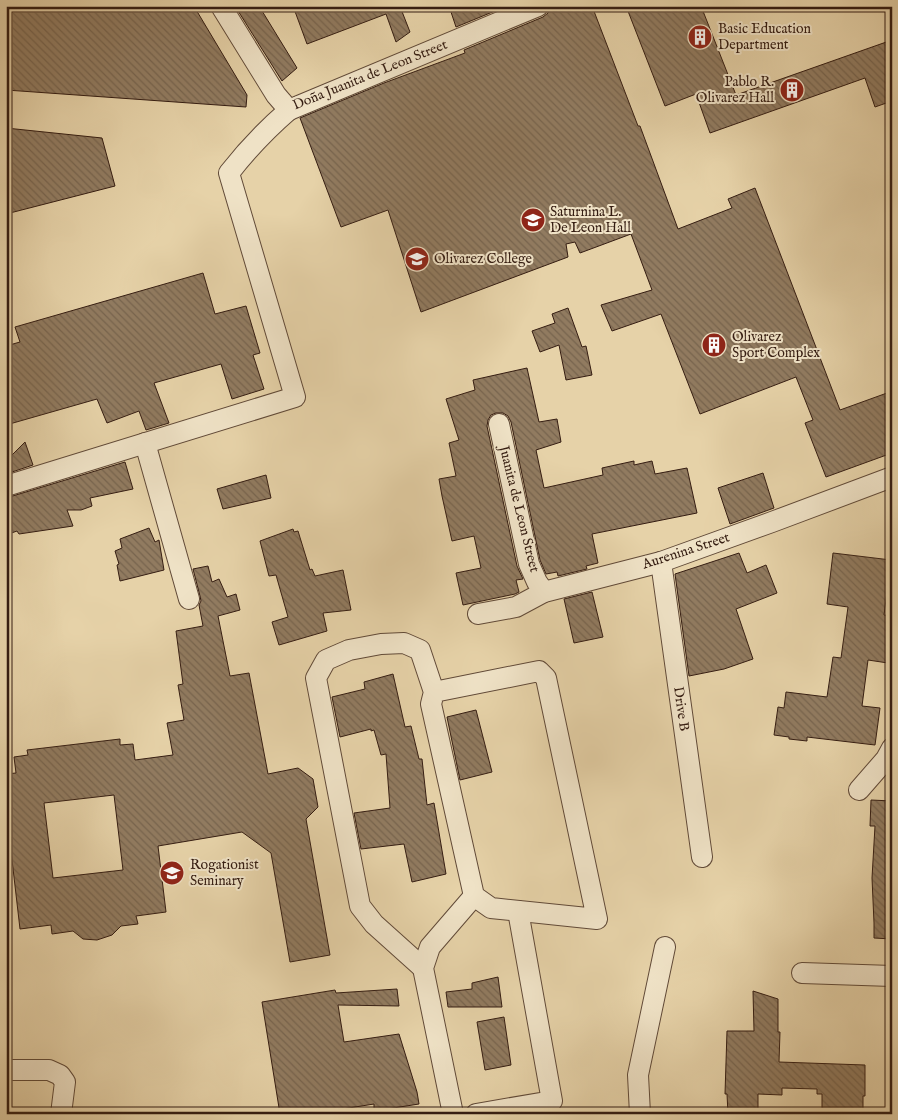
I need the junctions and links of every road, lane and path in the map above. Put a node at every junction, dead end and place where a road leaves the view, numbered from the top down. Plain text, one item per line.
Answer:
1 (221, 6) edge
2 (538, 6) edge
3 (289, 110) junction
4 (499, 424) dead end
5 (145, 443) junction
6 (892, 477) edge
7 (6, 486) edge
8 (660, 562) junction
9 (544, 592) junction
10 (189, 599) dead end
11 (478, 614) dead end
12 (434, 692) junction
13 (892, 748) edge
14 (859, 790) dead end
15 (702, 857) dead end
16 (474, 896) junction
17 (518, 911) junction
18 (665, 947) dead end
19 (424, 968) junction
20 (802, 973) dead end
21 (892, 976) edge
22 (6, 1070) edge
23 (61, 1114) edge
24 (453, 1114) edge
25 (476, 1114) edge
26 (640, 1114) edge

1 - 3 street, Doña Juanita de Leon Street
2 - 3 street, Doña Juanita de Leon Street
3 - 5 street
4 - 9 street, Juanita de Leon Street
5 - 7 street
5 - 10 street
6 - 8 street, Aurenina Street
8 - 9 street, Aurenina Street
8 - 15 street, Drive B
9 - 11 street, Aurenina Street
12 - 16 street
12 - 17 street
12 - 19 street
13 - 14 street
16 - 17 street
16 - 19 street
17 - 25 street
18 - 26 street
19 - 24 street
20 - 21 street
22 - 23 street

